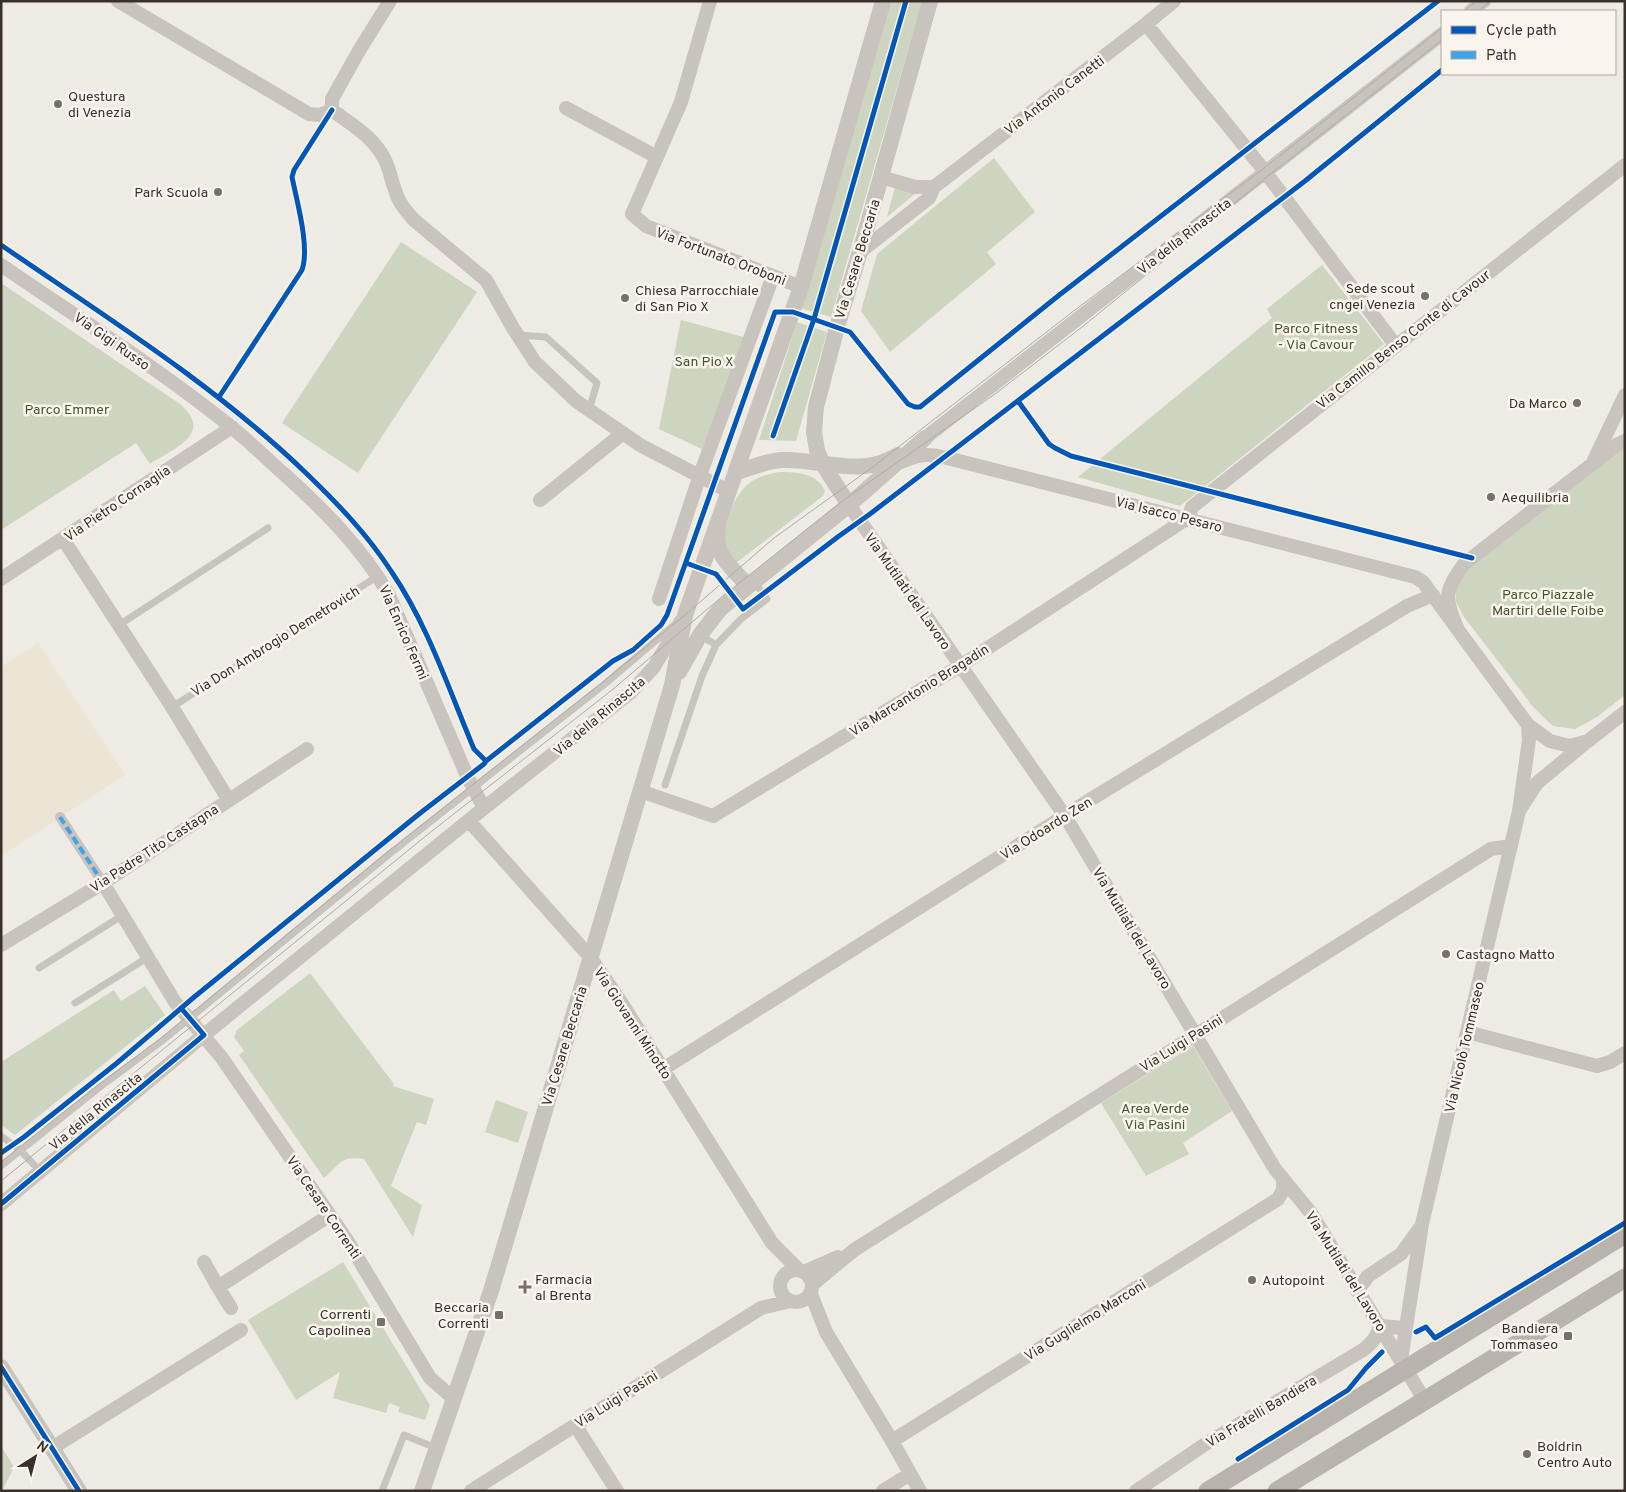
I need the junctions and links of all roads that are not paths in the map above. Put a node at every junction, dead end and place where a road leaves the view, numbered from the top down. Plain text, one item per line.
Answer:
1 (118, 1) edge
2 (390, 1) edge
3 (710, 1) edge
4 (883, 1) edge
5 (930, 1) edge
6 (1174, 1) edge
7 (1484, 1) edge
8 (1472, 10) edge
9 (1146, 24) junction
10 (1441, 35) edge
11 (566, 108) dead end
12 (332, 110) junction
13 (657, 157) junction
14 (1625, 165) edge
15 (1266, 173) junction
16 (881, 177) junction
17 (934, 187) junction
18 (860, 252) junction
19 (1, 265) edge
20 (773, 276) junction
21 (801, 287) junction
22 (518, 335) junction
23 (1396, 346) junction
24 (1625, 395) edge
25 (589, 410) junction
26 (226, 423) junction
27 (623, 433) junction
28 (925, 438) junction
29 (1625, 441) edge
30 (822, 463) junction
31 (898, 463) junction
32 (1591, 466) junction
33 (736, 472) junction
34 (700, 475) junction
35 (728, 491) junction
36 (540, 500) dead end
37 (849, 505) junction
38 (1188, 518) junction
39 (718, 522) junction
40 (268, 528) dead end
41 (63, 539) junction
42 (378, 576) junction
43 (1, 579) edge
44 (751, 584) junction
45 (1433, 595) junction
46 (659, 599) dead end
47 (685, 615) junction
48 (119, 625) junction
49 (1458, 630) junction
50 (700, 635) junction
51 (716, 645) junction
52 (960, 666) junction
53 (672, 685) junction
54 (172, 707) junction
55 (1625, 712) edge
56 (1528, 724) junction
57 (1588, 741) junction
58 (306, 749) dead end
59 (665, 785) dead end
60 (473, 788) junction
61 (640, 791) junction
62 (228, 799) junction
63 (484, 808) junction
64 (1519, 811) junction
65 (1065, 816) junction
66 (60, 817) dead end
67 (469, 821) junction
68 (1511, 846) junction
69 (103, 883) junction
70 (123, 915) junction
71 (1, 945) edge
72 (590, 957) junction
73 (147, 958) junction
74 (39, 968) dead end
75 (75, 1003) dead end
76 (189, 1018) junction
77 (1467, 1032) junction
78 (1196, 1034) junction
79 (204, 1035) junction
80 (1625, 1053) edge
81 (663, 1069) junction
82 (1, 1136) edge
83 (20, 1150) junction
84 (1, 1166) edge
85 (40, 1171) junction
86 (1283, 1179) junction
87 (1278, 1199) junction
88 (1, 1204) edge
89 (1305, 1206) junction
90 (330, 1215) junction
91 (1422, 1224) junction
92 (1625, 1234) edge
93 (772, 1243) junction
94 (854, 1250) junction
95 (1401, 1254) junction
96 (204, 1262) dead end
97 (1415, 1265) junction
98 (802, 1271) junction
99 (1625, 1278) edge
100 (781, 1282) junction
101 (218, 1287) junction
102 (812, 1289) junction
103 (1358, 1291) junction
104 (795, 1302) junction
105 (231, 1308) dead end
106 (762, 1308) junction
107 (1380, 1326) junction
108 (1404, 1328) junction
109 (241, 1330) dead end
110 (826, 1332) junction
111 (1403, 1364) junction
112 (1, 1367) edge
113 (454, 1399) junction
114 (1424, 1401) junction
115 (575, 1425) junction
116 (892, 1441) junction
117 (52, 1448) junction
118 (436, 1448) junction
119 (428, 1472) junction
120 (910, 1474) junction
121 (79, 1491) edge
122 (382, 1491) edge
123 (414, 1491) edge
124 (422, 1491) edge
125 (471, 1491) edge
126 (617, 1491) edge
127 (883, 1491) edge
128 (920, 1491) edge
129 (1136, 1491) edge
130 (1208, 1491) edge
131 (1277, 1491) edge

1 - 12 street
2 - 12 street
3 - 13 street, Via Fortunato Oroboni
4 - 21 street
5 - 16 street, Via Cesare Beccaria
6 - 9 street, Via Antonio Canetti
7 - 8 street
9 - 15 street
9 - 17 street, Via Antonio Canetti
10 - 15 street, Via della Rinascita
11 - 13 street
12 - 22 street
13 - 20 street, Via Fortunato Oroboni
14 - 23 street, Via Camillo Benso Conte di Cavour
15 - 23 street
15 - 28 street, Via della Rinascita
16 - 17 street
16 - 18 street, Via Cesare Beccaria
17 - 18 street, Via Antonio Canetti
18 - 30 street, Via Cesare Beccaria
19 - 26 street, Via Gigi Russo
20 - 21 street, Via Fortunato Oroboni
20 - 34 street
21 - 33 street
22 - 25 street
22 - 25 lane
23 - 38 street, Via Camillo Benso Conte di Cavour
24 - 32 street
25 - 27 street
26 - 41 street, Via Pietro Cornaglia
26 - 42 street, Via Enrico Fermi
27 - 34 street
27 - 36 street
28 - 30 street
28 - 31 street
29 - 32 street
30 - 33 street
30 - 37 street, Via Cesare Beccaria
31 - 37 street
31 - 38 street, Via Isacco Pesaro
32 - 49 street
33 - 35 street
34 - 35 street
34 - 46 street
35 - 39 street
37 - 44 street
37 - 52 street, Via Mutilati del Lavoro
38 - 45 street, Via Isacco Pesaro
38 - 52 street, Via Marcantonio Bragadin
39 - 44 street
39 - 47 street, Via Cesare Beccaria
40 - 48 lane
41 - 43 street, Via Pietro Cornaglia
41 - 48 street
42 - 54 lane, Via Don Ambrogio Demetrovich
42 - 60 street, Via Enrico Fermi
44 - 50 street
44 - 51 lane
45 - 49 street, Via Isacco Pesaro
45 - 65 street, Via Odoardo Zen
47 - 53 street, Via Cesare Beccaria
47 - 60 lane, Via della Rinascita
47 - 63 street, Via della Rinascita
48 - 54 street
49 - 56 street
50 - 51 lane
50 - 53 street
51 - 59 lane
52 - 61 street, Via Marcantonio Bragadin
52 - 65 street, Via Mutilati del Lavoro
53 - 61 street, Via Cesare Beccaria
54 - 62 street
55 - 57 street
56 - 57 street
56 - 64 street, Via Nicolò Tommaseo
57 - 64 street
58 - 62 street, Via Padre Tito Castagna
60 - 63 street, Via Enrico Fermi
60 - 76 lane, Via della Rinascita
61 - 72 street, Via Cesare Beccaria
62 - 69 street, Via Padre Tito Castagna
63 - 67 street, Via della Rinascita
64 - 68 street, Via Nicolò Tommaseo
65 - 78 street, Via Mutilati del Lavoro
65 - 81 street, Via Odoardo Zen
66 - 69 street
67 - 72 street, Via Giovanni Minotto
67 - 79 street, Via della Rinascita
68 - 77 street, Via Nicolò Tommaseo
68 - 78 street, Via Luigi Pasini
69 - 70 street
69 - 71 street, Via Padre Tito Castagna
70 - 73 street
70 - 74 lane
72 - 81 street, Via Giovanni Minotto
72 - 113 street, Via Cesare Beccaria
73 - 75 lane
73 - 76 street, Via Cesare Correnti
76 - 79 street, Via Cesare Correnti
76 - 83 lane, Via della Rinascita
77 - 80 street
77 - 91 street, Via Nicolò Tommaseo
78 - 86 street, Via Mutilati del Lavoro
78 - 94 street, Via Luigi Pasini
79 - 85 street, Via della Rinascita
79 - 90 street, Via Cesare Correnti
81 - 93 street, Via Giovanni Minotto
82 - 83 lane
83 - 84 lane, Via della Rinascita
83 - 85 lane
85 - 88 street, Via della Rinascita
86 - 87 street
86 - 89 street, Via Mutilati del Lavoro
87 - 89 street
87 - 116 street, Via Guglielmo Marconi
89 - 103 street, Via Mutilati del Lavoro
90 - 101 street
90 - 113 street, Via Cesare Correnti
91 - 95 street, Via Nicolò Tommaseo
91 - 97 street, Via Nicolò Tommaseo
92 - 111 main road
93 - 98 street, Via Giovanni Minotto
93 - 100 street, Via Giovanni Minotto
94 - 98 street, Via Luigi Pasini
94 - 102 street, Via Luigi Pasini
95 - 97 street
95 - 103 street, Via Nicolò Tommaseo
96 - 101 street
97 - 108 street, Via Nicolò Tommaseo
98 - 100 street
98 - 102 street
99 - 114 main road
100 - 104 street
100 - 106 street, Via Luigi Pasini
101 - 105 street
102 - 104 street
102 - 110 street
103 - 107 street, Via Mutilati del Lavoro
104 - 106 street, Via Luigi Pasini
104 - 110 street
106 - 115 street, Via Luigi Pasini
107 - 108 street
107 - 111 street, Via Mutilati del Lavoro
107 - 129 street, Via Fratelli Bandiera
108 - 111 street, Via Nicolò Tommaseo
109 - 117 street
110 - 116 street
111 - 114 street
111 - 130 main road
112 - 117 street
113 - 118 street, Via Cesare Beccaria
114 - 131 main road
115 - 125 street, Via Luigi Pasini
115 - 126 street
116 - 120 street
117 - 121 street
118 - 119 street, Via Cesare Beccaria
118 - 122 lane
119 - 123 street, Via Cesare Beccaria
119 - 124 street, Via Cesare Beccaria
120 - 127 street
120 - 128 street

